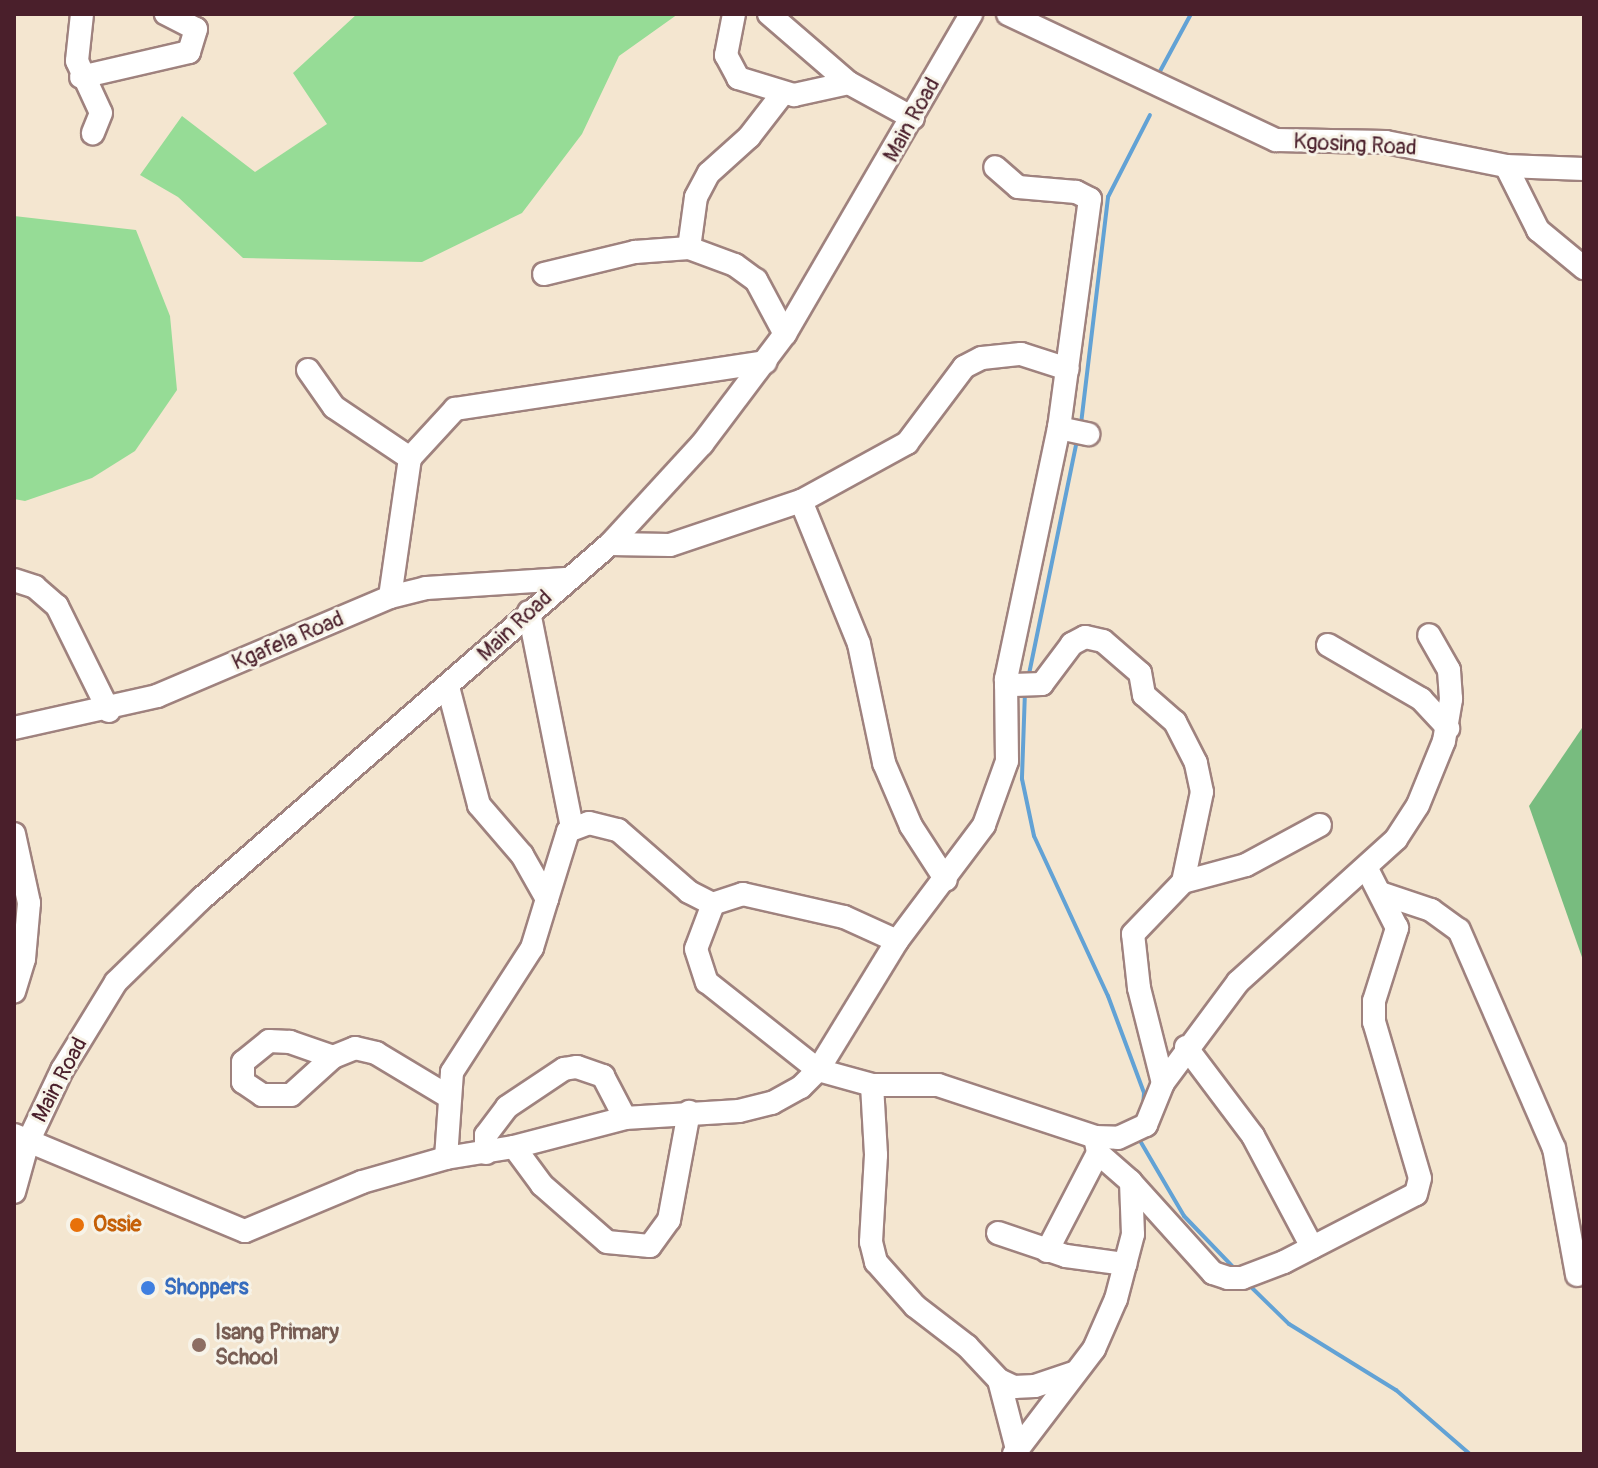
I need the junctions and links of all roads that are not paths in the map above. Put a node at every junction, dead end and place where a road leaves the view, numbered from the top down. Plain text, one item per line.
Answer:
1 (82, 14) edge
2 (166, 14) edge
3 (734, 14) edge
4 (769, 14) edge
5 (971, 14) edge
6 (1008, 14) edge
7 (81, 77) junction
8 (849, 83) junction
9 (783, 93) junction
10 (913, 118) junction
11 (93, 133) dead end
12 (1506, 166) junction
13 (995, 167) dead end
14 (1584, 169) edge
15 (689, 248) junction
16 (1584, 268) edge
17 (544, 274) dead end
18 (785, 334) junction
19 (765, 362) junction
20 (1068, 369) junction
21 (308, 370) dead end
22 (410, 458) junction
23 (801, 501) junction
24 (610, 544) junction
25 (566, 579) junction
26 (14, 580) edge
27 (390, 597) junction
28 (529, 612) junction
29 (1429, 635) dead end
30 (1328, 645) dead end
31 (1021, 685) junction
32 (448, 687) junction
33 (109, 711) junction
34 (14, 728) edge
35 (1448, 728) junction
36 (1320, 825) dead end
37 (572, 827) junction
38 (14, 834) edge
39 (1366, 867) junction
40 (946, 880) junction
41 (1183, 882) junction
42 (1383, 894) junction
43 (547, 899) junction
44 (713, 904) junction
45 (897, 941) junction
46 (14, 991) edge
47 (1186, 1047) junction
48 (333, 1057) dead end
49 (818, 1070) junction
50 (1163, 1083) junction
51 (872, 1085) junction
52 (446, 1095) junction
53 (689, 1112) junction
54 (625, 1118) junction
55 (21, 1138) edge
56 (1096, 1145) junction
57 (514, 1147) junction
58 (486, 1153) junction
59 (446, 1158) junction
60 (1130, 1181) junction
61 (14, 1192) edge
62 (998, 1233) dead end
63 (1312, 1247) junction
64 (1047, 1251) junction
65 (1125, 1264) junction
66 (1577, 1275) dead end
67 (1073, 1373) junction
68 (999, 1380) junction
69 (1016, 1451) edge

1 - 7 street
2 - 7 street
3 - 9 street
4 - 8 street
5 - 10 street, Main Road
6 - 12 street, Kgosing Road
7 - 11 street
8 - 9 street
8 - 10 street
9 - 15 street
10 - 18 street, Main Road
12 - 14 street, Kgosing Road
12 - 16 street
13 - 20 street
15 - 17 street
15 - 18 street
18 - 19 street, Main Road
19 - 22 street
19 - 24 street, Main Road
20 - 23 street
20 - 31 street
21 - 22 street
22 - 27 street
23 - 24 street
23 - 40 street
24 - 25 street, Main Road
25 - 27 street, Kgafela Road
25 - 28 street, Main Road
26 - 33 street
27 - 33 street, Kgafela Road
28 - 32 street, Main Road
28 - 37 street
29 - 35 street
30 - 35 street
31 - 40 street
31 - 41 street
32 - 43 street
32 - 55 street, Main Road
33 - 34 street, Kgafela Road
35 - 39 street
36 - 41 street
37 - 43 street
37 - 44 street
38 - 46 street
39 - 42 street
39 - 47 street
40 - 45 street
41 - 50 street
42 - 63 street
42 - 66 street
43 - 52 street
44 - 45 street
44 - 49 street
45 - 49 street
47 - 50 street
47 - 63 street
48 - 52 street
49 - 51 street
49 - 53 street
50 - 56 street
51 - 56 street
51 - 68 street
52 - 59 street
53 - 54 street
53 - 57 street
54 - 57 street
54 - 58 street
55 - 59 street
55 - 61 street, Main Road
56 - 60 street
56 - 64 street
57 - 58 street
58 - 59 street
60 - 63 street
60 - 65 street
62 - 64 street
64 - 65 street
65 - 67 street
67 - 68 street
67 - 69 street
68 - 69 street

